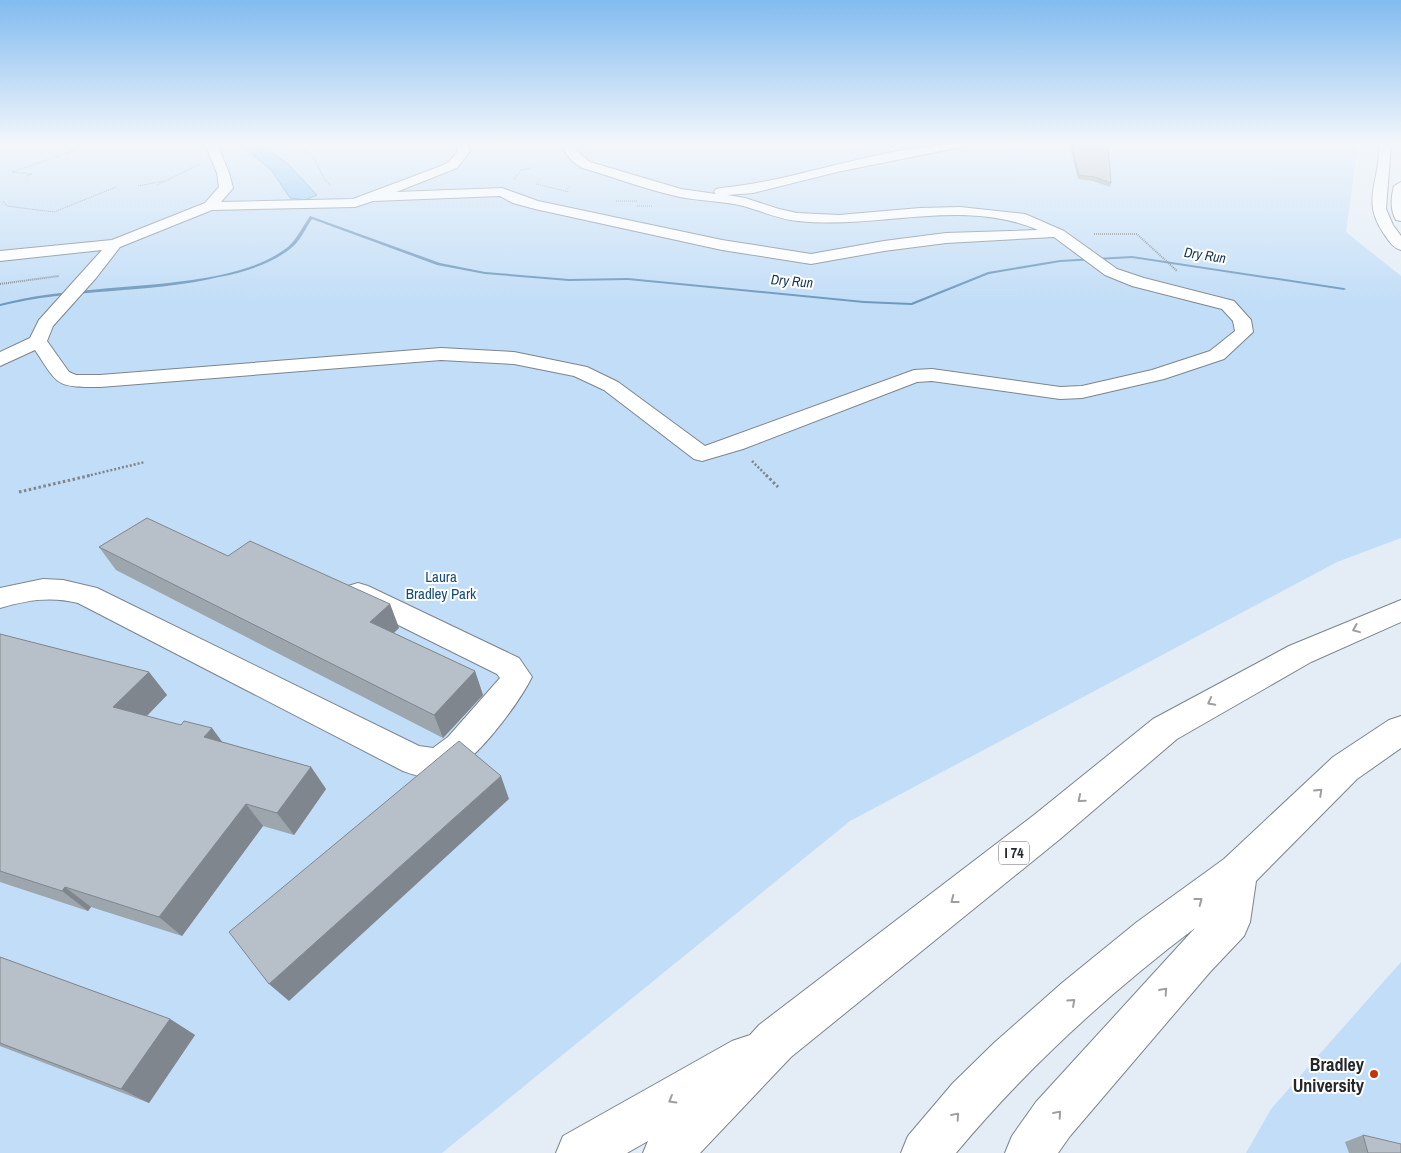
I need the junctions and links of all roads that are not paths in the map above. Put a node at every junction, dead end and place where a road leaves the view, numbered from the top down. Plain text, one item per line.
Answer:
1 (217, 198) edge
2 (371, 198) edge
3 (514, 198) edge
4 (715, 198) edge
5 (1379, 198) edge
6 (1398, 198) edge
7 (783, 199) joint
8 (518, 200) junction
9 (745, 202) junction
10 (355, 203) junction
11 (210, 206) junction
12 (1401, 217) edge
13 (821, 219) junction
14 (1058, 234) junction
15 (115, 244) junction
16 (1401, 245) edge
17 (0, 256) edge
18 (42, 332) junction
19 (0, 360) edge
20 (348, 588) edge
21 (0, 598) edge
22 (1401, 610) edge
23 (1401, 730) edge
24 (1238, 872) junction
25 (775, 1041) junction
26 (580, 1153) edge
27 (667, 1153) edge
28 (925, 1153) edge
29 (1029, 1153) edge

1 - 11 main road
2 - 10 main road
3 - 8 main road
4 - 9 main road
5 - 16 main road
6 - 12 main road
7 - 9 main road
7 - 13 main road
8 - 10 main road
8 - 14 main road
9 - 13 main road
10 - 11 main road
11 - 15 main road
13 - 14 main road
14 - 18 main road
15 - 17 main road
15 - 18 main road
18 - 19 main road
20 - 21 main road
22 -> 25 main road, I 74
24 -> 23 main road
28 -> 24 main road
29 -> 24 main road
25 -> 26 main road
25 - 27 main road, I 74

